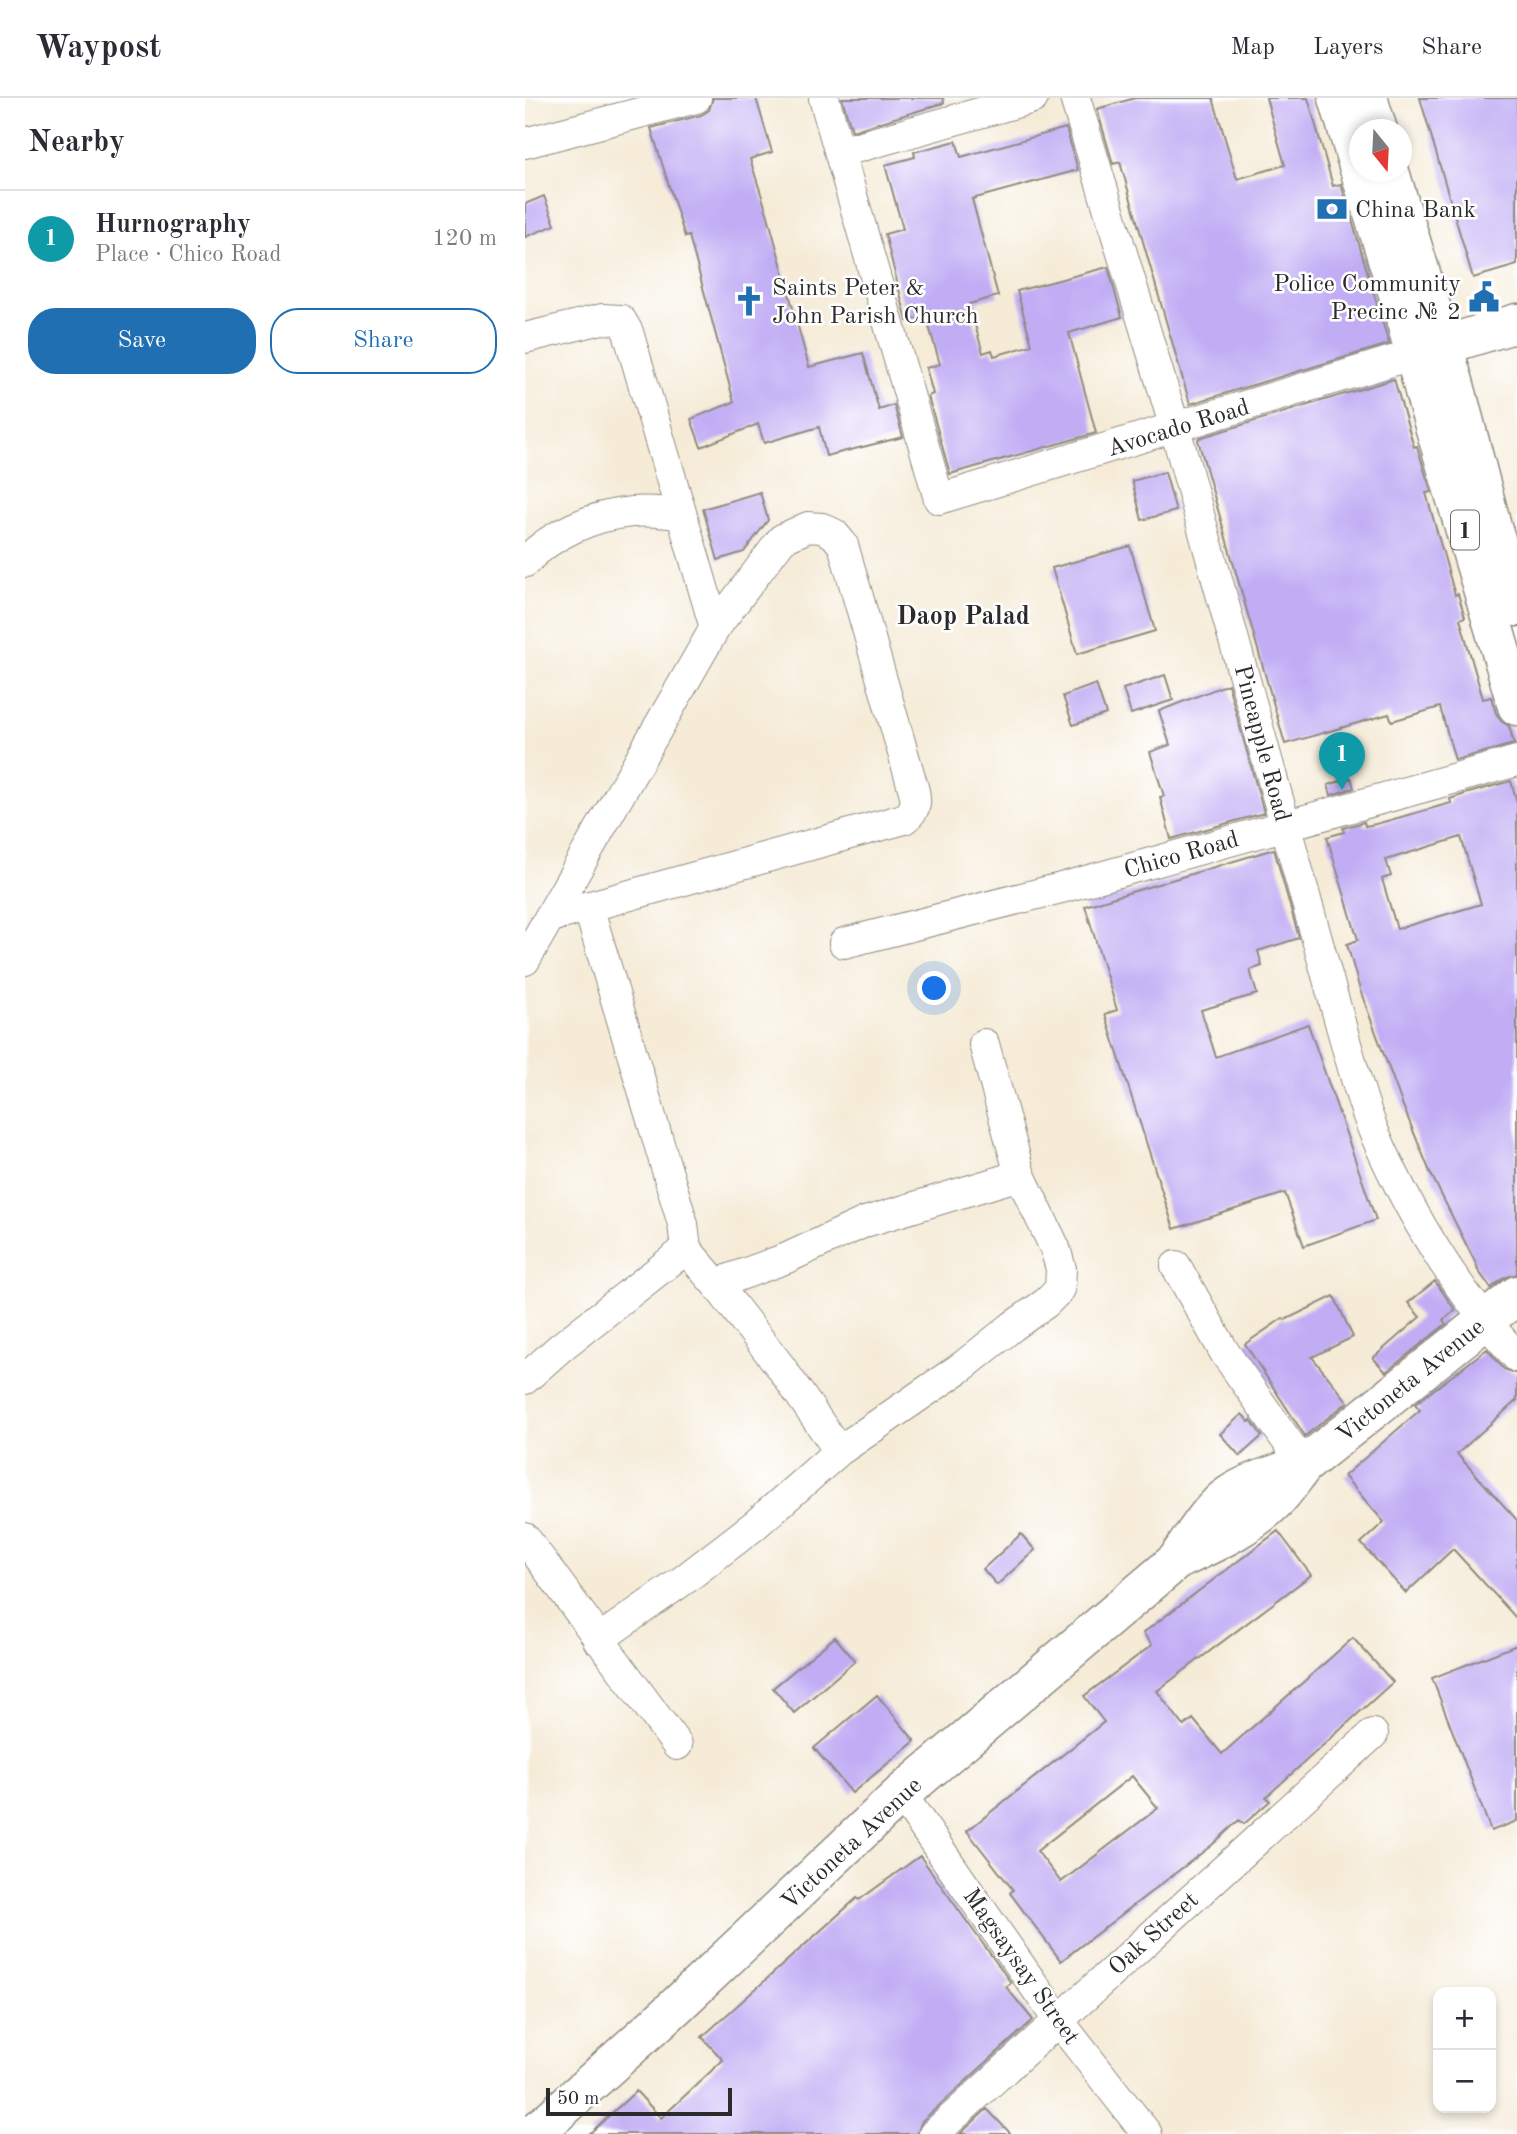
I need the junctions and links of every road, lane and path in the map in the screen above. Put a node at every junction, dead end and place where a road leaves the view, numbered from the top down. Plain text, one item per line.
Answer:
1 (696, 98) edge
2 (824, 98) edge
3 (1033, 98) edge
4 (1075, 98) edge
5 (1338, 98) edge
6 (1368, 98) edge
7 (1375, 119) edge
8 (1349, 134) edge
9 (525, 143) edge
10 (840, 152) junction
11 (1365, 182) edge
12 (1392, 182) edge
13 (1517, 323) edge
14 (525, 338) edge
15 (1429, 350) junction
16 (1175, 428) junction
17 (681, 514) junction
18 (525, 562) edge
19 (1517, 607) edge
20 (715, 628) junction
21 (1517, 706) edge
22 (1517, 761) edge
23 (1285, 825) junction
24 (588, 906) junction
25 (551, 917) junction
26 (844, 943) dead end
27 (525, 960) edge
28 (984, 1044) dead end
29 (1020, 1175) junction
30 (686, 1249) junction
31 (1175, 1265) dead end
32 (716, 1284) junction
33 (1517, 1295) edge
34 (1486, 1319) junction
35 (1517, 1357) edge
36 (525, 1379) edge
37 (839, 1451) junction
38 (1304, 1465) junction
39 (525, 1538) edge
40 (598, 1640) junction
41 (1373, 1734) dead end
42 (677, 1745) dead end
43 (901, 1794) junction
44 (1058, 2020) junction
45 (547, 2130) edge
46 (934, 2134) edge
47 (1147, 2134) edge

1 - 9 street
2 - 10 street
3 - 10 street
4 - 16 street, Pineapple Road
5 - 8 main road, 1
6 - 7 main road
10 - 16 street, Avocado Road
11 - 15 main road, 1
12 - 15 main road, 1
13 - 15 main road
14 - 17 street
15 - 16 street, Avocado Road
15 - 19 main road, 1
15 - 21 main road, 1
16 - 23 street, Pineapple Road
17 - 18 street
17 - 20 street
20 - 24 street
20 - 25 street
22 - 23 street, Chico Road
23 - 26 street, Chico Road
23 - 34 street, Pineapple Road
24 - 25 street
24 - 30 street
25 - 27 street
28 - 29 street
29 - 32 street
29 - 37 street
30 - 32 street
30 - 36 street
31 - 38 street
32 - 37 street
33 - 34 main road, Victoneta Avenue
34 - 35 street, Pineapple Road
34 - 38 main road, Victoneta Avenue
37 - 40 street
38 - 43 main road, Victoneta Avenue
39 - 40 street
40 - 42 street
41 - 44 street, Oak Street
43 - 44 street, Magsaysay Street
43 - 45 main road, Victoneta Avenue
44 - 46 street, Oak Street
44 - 47 street, Magsaysay Street

